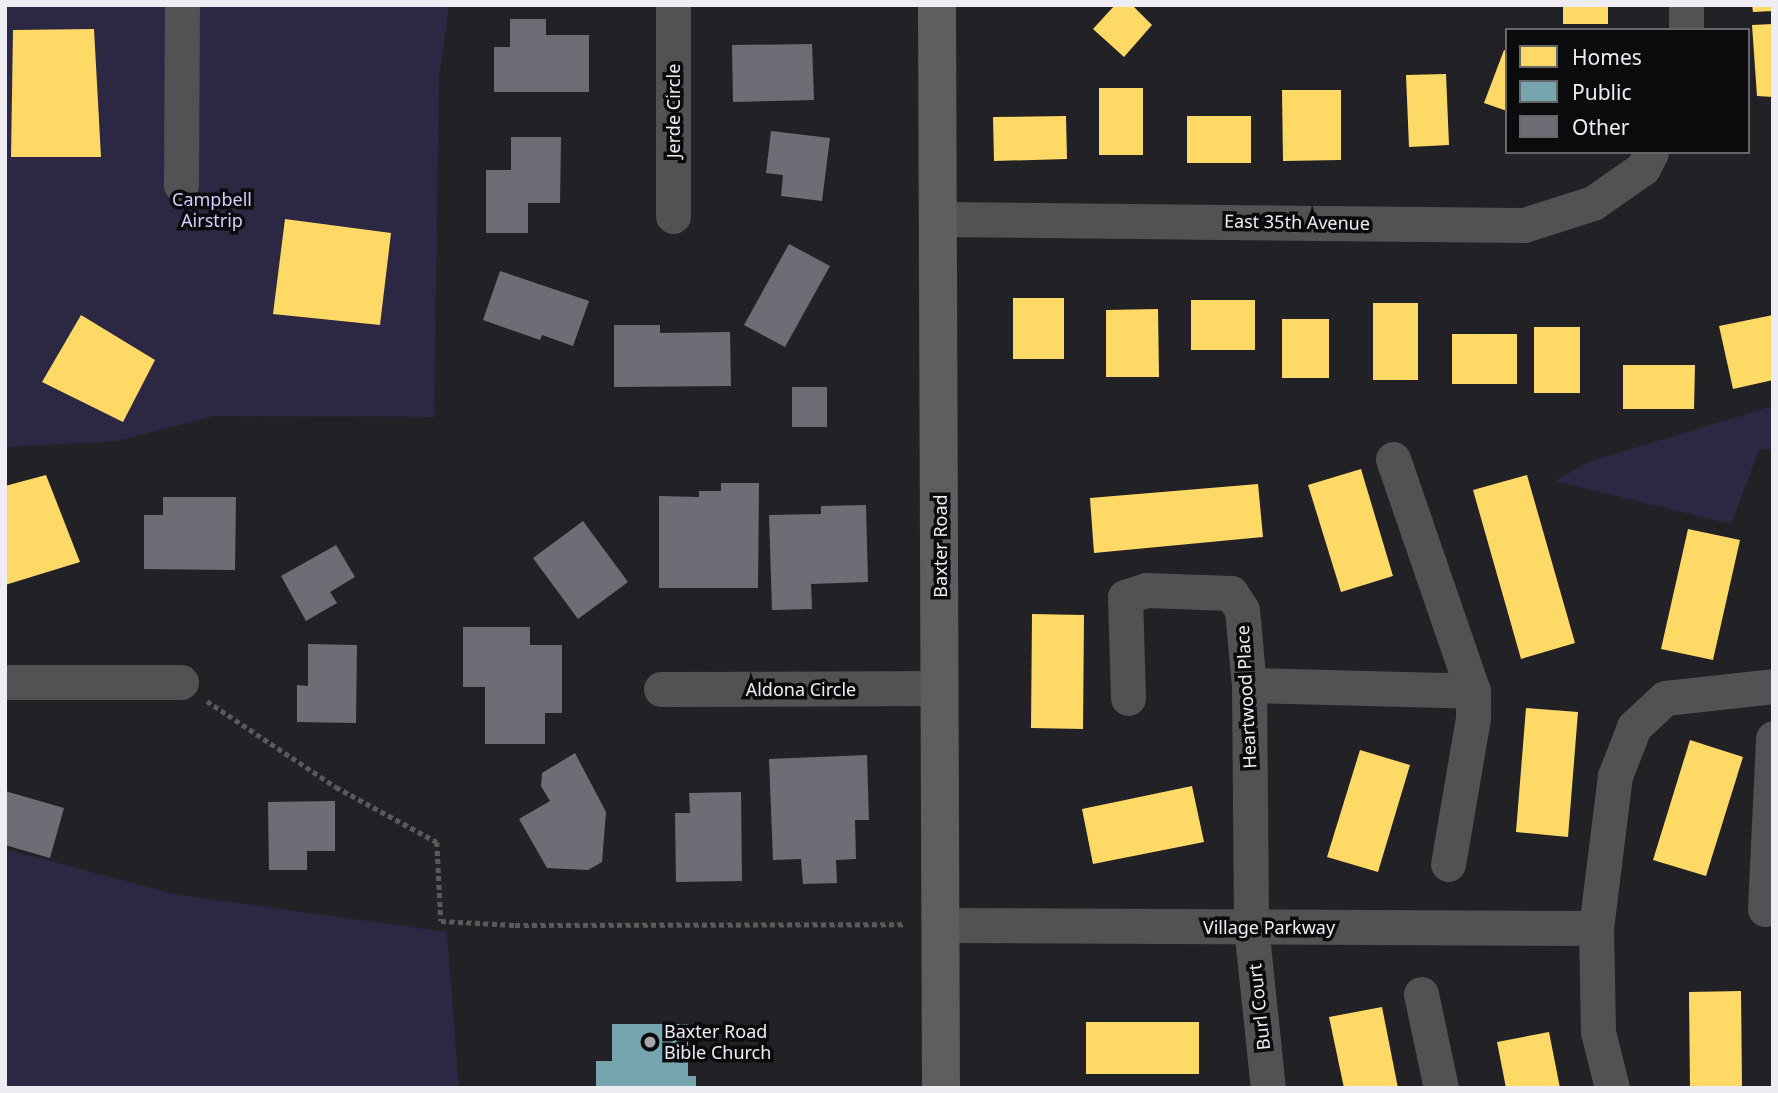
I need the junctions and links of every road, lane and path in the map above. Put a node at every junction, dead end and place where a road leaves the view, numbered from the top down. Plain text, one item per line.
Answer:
1 (181, 5) edge
2 (673, 5) edge
3 (937, 5) edge
4 (1686, 5) edge
5 (1686, 28) edge
6 (1647, 160) edge
7 (181, 185) dead end
8 (673, 216) dead end
9 (938, 219) junction
10 (1393, 459) dead end
11 (5, 682) edge
12 (181, 682) joint
13 (1249, 685) junction
14 (1773, 686) edge
15 (940, 688) junction
16 (662, 690) dead end
17 (1473, 691) junction
18 (1128, 698) dead end
19 (1773, 738) edge
20 (1448, 864) dead end
21 (1765, 909) dead end
22 (941, 925) junction
23 (1251, 927) junction
24 (1596, 928) junction
25 (1421, 994) dead end
26 (942, 1088) edge
27 (1268, 1088) edge
28 (1441, 1088) edge
29 (1612, 1088) edge

1 - 7 street
2 - 8 street, Jerde Circle
3 - 9 street, Baxter Road
4 - 5 street
6 - 9 street, East 35th Avenue
9 - 15 street, Baxter Road
10 - 17 street
11 - 12 street
12 - 22 path
13 - 17 street
13 - 18 street, Heartwood Place
13 - 23 street, Heartwood Place
14 - 24 street
15 - 16 street, Aldona Circle
15 - 22 street, Baxter Road
17 - 20 street
19 - 21 street
22 - 23 street, Village Parkway
22 - 26 street, Baxter Road
23 - 24 street, Village Parkway
23 - 27 street, Burl Court
24 - 29 street
25 - 28 street

